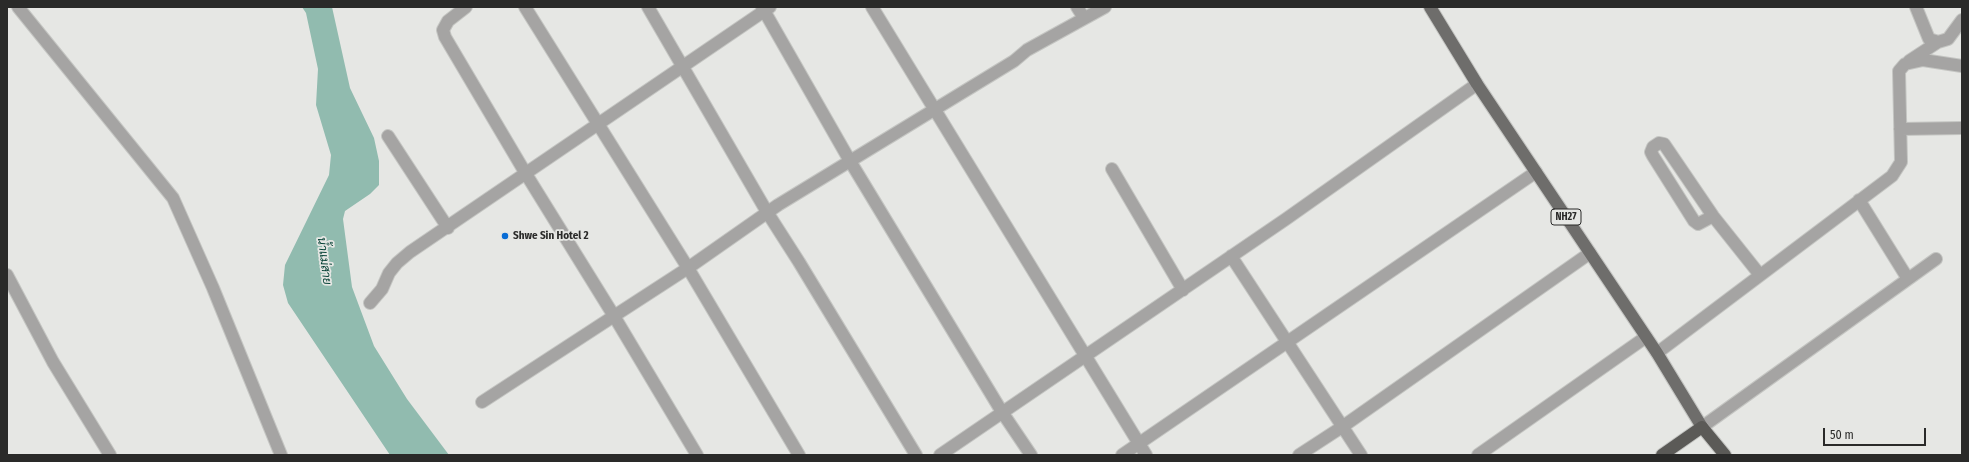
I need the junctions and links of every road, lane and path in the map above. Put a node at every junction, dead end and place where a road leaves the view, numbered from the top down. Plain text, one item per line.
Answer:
1 (18, 7) edge
2 (466, 7) edge
3 (525, 7) edge
4 (648, 7) edge
5 (872, 7) edge
6 (1077, 7) edge
7 (1105, 7) edge
8 (1430, 7) edge
9 (1916, 7) edge
10 (766, 8) edge
11 (1084, 18) junction
12 (1962, 20) edge
13 (1938, 42) junction
14 (1906, 64) junction
15 (683, 65) junction
16 (1962, 66) edge
17 (1477, 84) junction
18 (934, 109) junction
19 (596, 124) junction
20 (1962, 128) edge
21 (1900, 129) junction
22 (388, 136) dead end
23 (850, 161) junction
24 (1112, 169) dead end
25 (1536, 172) junction
26 (526, 174) junction
27 (1859, 200) junction
28 (767, 212) junction
29 (1713, 216) junction
30 (448, 228) junction
31 (1590, 253) junction
32 (1231, 256) junction
33 (1936, 259) dead end
34 (688, 268) junction
35 (7, 275) edge
36 (1760, 275) junction
37 (1908, 279) junction
38 (1183, 290) junction
39 (370, 303) dead end
40 (614, 316) junction
41 (1646, 337) junction
42 (1287, 342) junction
43 (1656, 353) junction
44 (1086, 356) junction
45 (482, 402) dead end
46 (1002, 412) junction
47 (1342, 427) junction
48 (1702, 427) junction
49 (1139, 444) junction
50 (110, 455) edge
51 (281, 455) edge
52 (697, 455) edge
53 (799, 455) edge
54 (916, 455) edge
55 (940, 455) edge
56 (1031, 455) edge
57 (1122, 455) edge
58 (1146, 455) edge
59 (1299, 455) edge
60 (1361, 455) edge
61 (1478, 455) edge
62 (1662, 455) edge
63 (1725, 455) edge

1 - 51 street
2 - 26 street
3 - 19 street
4 - 15 street
5 - 18 street
6 - 11 street
7 - 11 street
8 - 17 main road, NH27
9 - 13 street
10 - 15 street
10 - 23 street
11 - 18 street
12 - 13 street
13 - 14 street
14 - 16 street
14 - 21 street
15 - 19 street
15 - 28 street
17 - 25 main road, NH27
17 - 32 street
18 - 23 street
18 - 44 street
19 - 26 street
19 - 34 street
20 - 21 street
21 - 27 street
22 - 30 street
23 - 28 street
23 - 46 street
24 - 38 street
25 - 31 main road, NH27
25 - 42 street
26 - 30 street
26 - 40 street
27 - 36 street
27 - 37 street
28 - 34 street
28 - 54 street
29 - 29 street
29 - 36 street
30 - 39 street
31 - 41 main road, NH27
31 - 47 street
32 - 38 street
32 - 42 street
33 - 37 street
34 - 40 street
34 - 53 street
35 - 50 street
36 - 43 street
37 - 48 street
38 - 44 street
40 - 45 street
40 - 52 street
41 - 43 main road, NH27
41 - 61 street
42 - 47 street
42 - 49 street
43 - 48 main road, NH27
44 - 46 street
44 - 49 street
46 - 55 street
46 - 56 street
47 - 59 street
47 - 60 street
48 - 62 highway
48 - 63 highway, NH27
49 - 57 street
49 - 58 street

